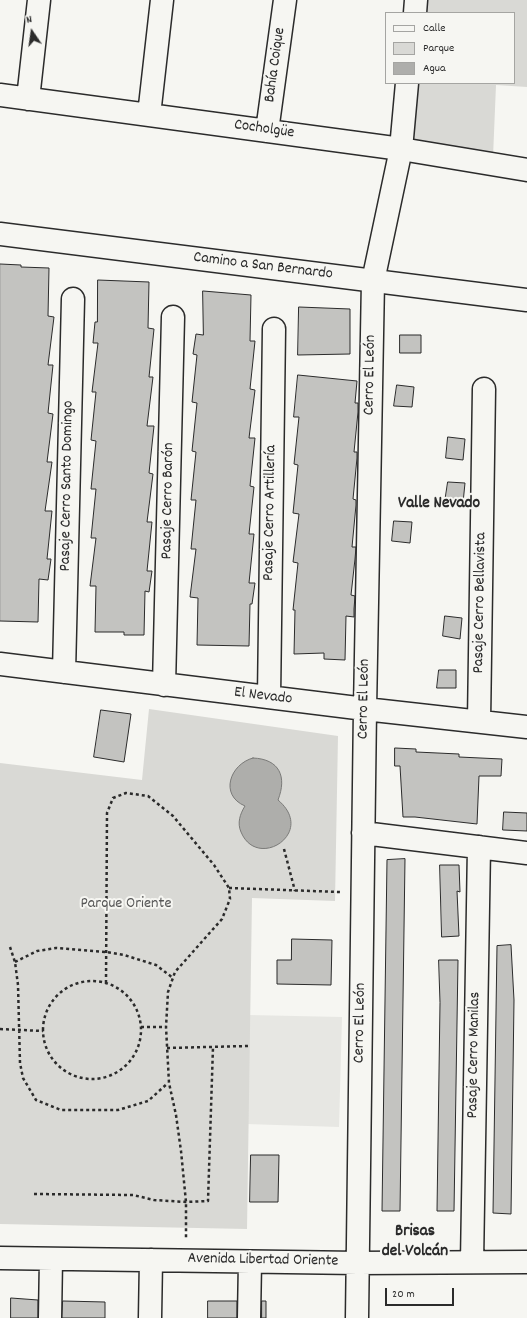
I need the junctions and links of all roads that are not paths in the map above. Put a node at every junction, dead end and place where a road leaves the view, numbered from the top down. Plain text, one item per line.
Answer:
1 (39, 0) edge
2 (162, 0) edge
3 (285, 0) edge
4 (416, 0) edge
5 (415, 12) edge
6 (408, 84) edge
7 (0, 95) edge
8 (28, 99) junction
9 (149, 115) junction
10 (267, 131) junction
11 (401, 149) junction
12 (527, 170) edge
13 (0, 234) edge
14 (373, 281) junction
15 (73, 299) dead end
16 (527, 300) edge
17 (173, 317) dead end
18 (274, 329) dead end
19 (484, 389) dead end
20 (0, 664) edge
21 (64, 672) junction
22 (164, 684) junction
23 (269, 697) junction
24 (365, 709) junction
25 (480, 721) junction
26 (527, 727) edge
27 (363, 833) junction
28 (479, 847) junction
29 (527, 853) edge
30 (0, 1258) edge
31 (51, 1259) junction
32 (151, 1260) junction
33 (250, 1262) junction
34 (472, 1262) junction
35 (527, 1262) edge
36 (358, 1263) junction
37 (50, 1318) edge
38 (150, 1318) edge
39 (249, 1318) edge
40 (357, 1318) edge

1 - 8 street
2 - 9 street
3 - 10 street, Bahía Coique
4 - 5 street
6 - 11 street, Cerro El León
7 - 8 street, Cocholgüe
8 - 9 street, Cocholgüe
9 - 10 street, Cocholgüe
10 - 11 street, Cocholgüe
11 - 12 street, Cocholgüe
11 - 14 street, Cerro El León
13 - 14 street, Camino a San Bernardo
14 - 16 street, Camino a San Bernardo
14 - 24 street, Cerro El León
15 - 21 street, Pasaje Cerro Santo Domingo
17 - 22 street, Pasaje Cerro Barón
18 - 23 street, Pasaje Cerro Artillería
19 - 25 street, Pasaje Cerro Bellavista
20 - 21 street, El Nevado
21 - 22 street, El Nevado
22 - 23 street, El Nevado
23 - 24 street, El Nevado
24 - 25 street, El Nevado
24 - 27 street, Cerro El León
25 - 26 street, El Nevado
27 - 28 street
27 - 36 street, Cerro El León
28 - 29 street
28 - 34 street, Pasaje Cerro Manilas
30 - 31 street, Avenida Libertad Oriente
31 - 32 street, Avenida Libertad Oriente
31 - 37 street
32 - 33 street, Avenida Libertad Oriente
32 - 38 street
33 - 36 street, Avenida Libertad Oriente
33 - 39 street
34 - 35 street, Avenida Libertad Oriente
34 - 36 street, Avenida Libertad Oriente
36 - 40 street, Cerro El León

